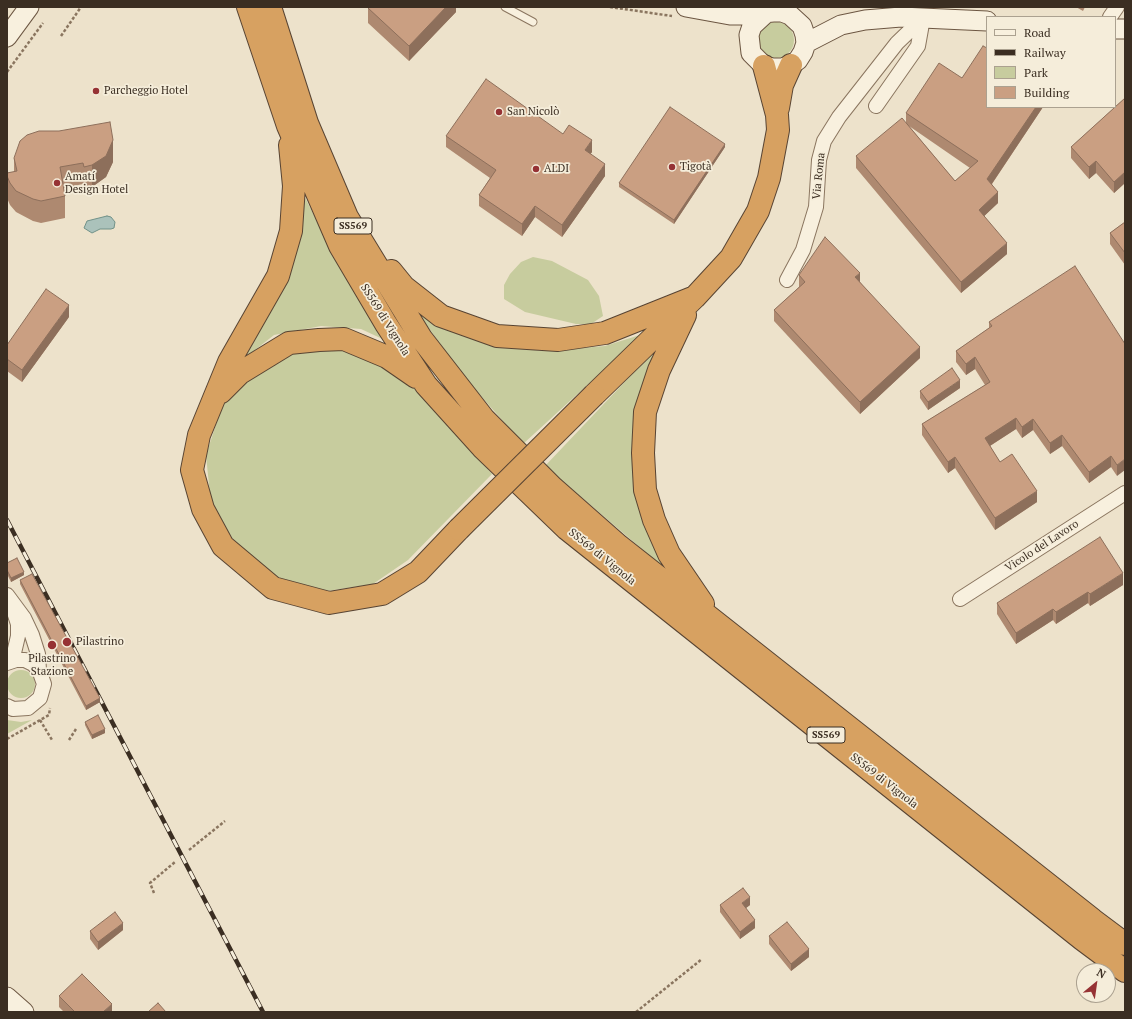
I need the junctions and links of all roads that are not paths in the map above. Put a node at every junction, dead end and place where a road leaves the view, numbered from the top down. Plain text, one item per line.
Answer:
1 (29, 7) edge
2 (248, 7) edge
3 (270, 7) edge
4 (504, 7) edge
5 (1117, 7) edge
6 (679, 12) edge
7 (713, 12) junction
8 (765, 14) junction
9 (1111, 16) edge
10 (922, 18) junction
11 (797, 20) junction
12 (986, 21) edge
13 (533, 22) dead end
14 (842, 25) junction
15 (7, 37) edge
16 (806, 43) junction
17 (748, 44) junction
18 (791, 65) junction
19 (764, 66) junction
20 (876, 106) dead end
21 (777, 115) junction
22 (288, 126) junction
23 (347, 217) junction
24 (787, 280) dead end
25 (695, 297) junction
26 (426, 385) junction
27 (214, 400) junction
28 (1125, 493) edge
29 (8, 596) edge
30 (960, 599) dead end
31 (719, 625) junction
32 (8, 663) edge
33 (39, 670) junction
34 (7, 706) edge
35 (1125, 944) edge
36 (1125, 971) edge
37 (7, 997) edge
38 (24, 1012) edge

1 - 15 street
2 - 22 highway, SS569 di Vignola / SS569
3 - 23 highway, SS569 di Vignola / SS569
4 - 13 lane
5 - 9 street
6 - 7 street
7 - 8 street
7 - 17 street
8 - 11 street
8 - 17 street
10 - 12 street
10 - 14 street
10 - 20 street
10 - 24 street, Via Roma
11 - 14 street
11 - 16 street
14 - 16 street
16 - 18 street
17 - 19 street
18 - 19 street
18 - 21 highway
19 - 21 highway
21 - 25 highway
22 - 26 highway, SS569 di Vignola / SS569
22 - 27 highway
23 - 25 highway
23 - 31 highway, SS569 di Vignola / SS569
25 - 27 highway, bridge
25 - 31 highway
26 - 27 highway
26 - 36 highway, SS569 di Vignola / SS569
28 - 30 street, Vicolo del Lavoro
29 - 32 street
29 - 33 street
31 - 35 highway, SS569 di Vignola / SS569
32 - 33 street
33 - 34 street
37 - 38 street

